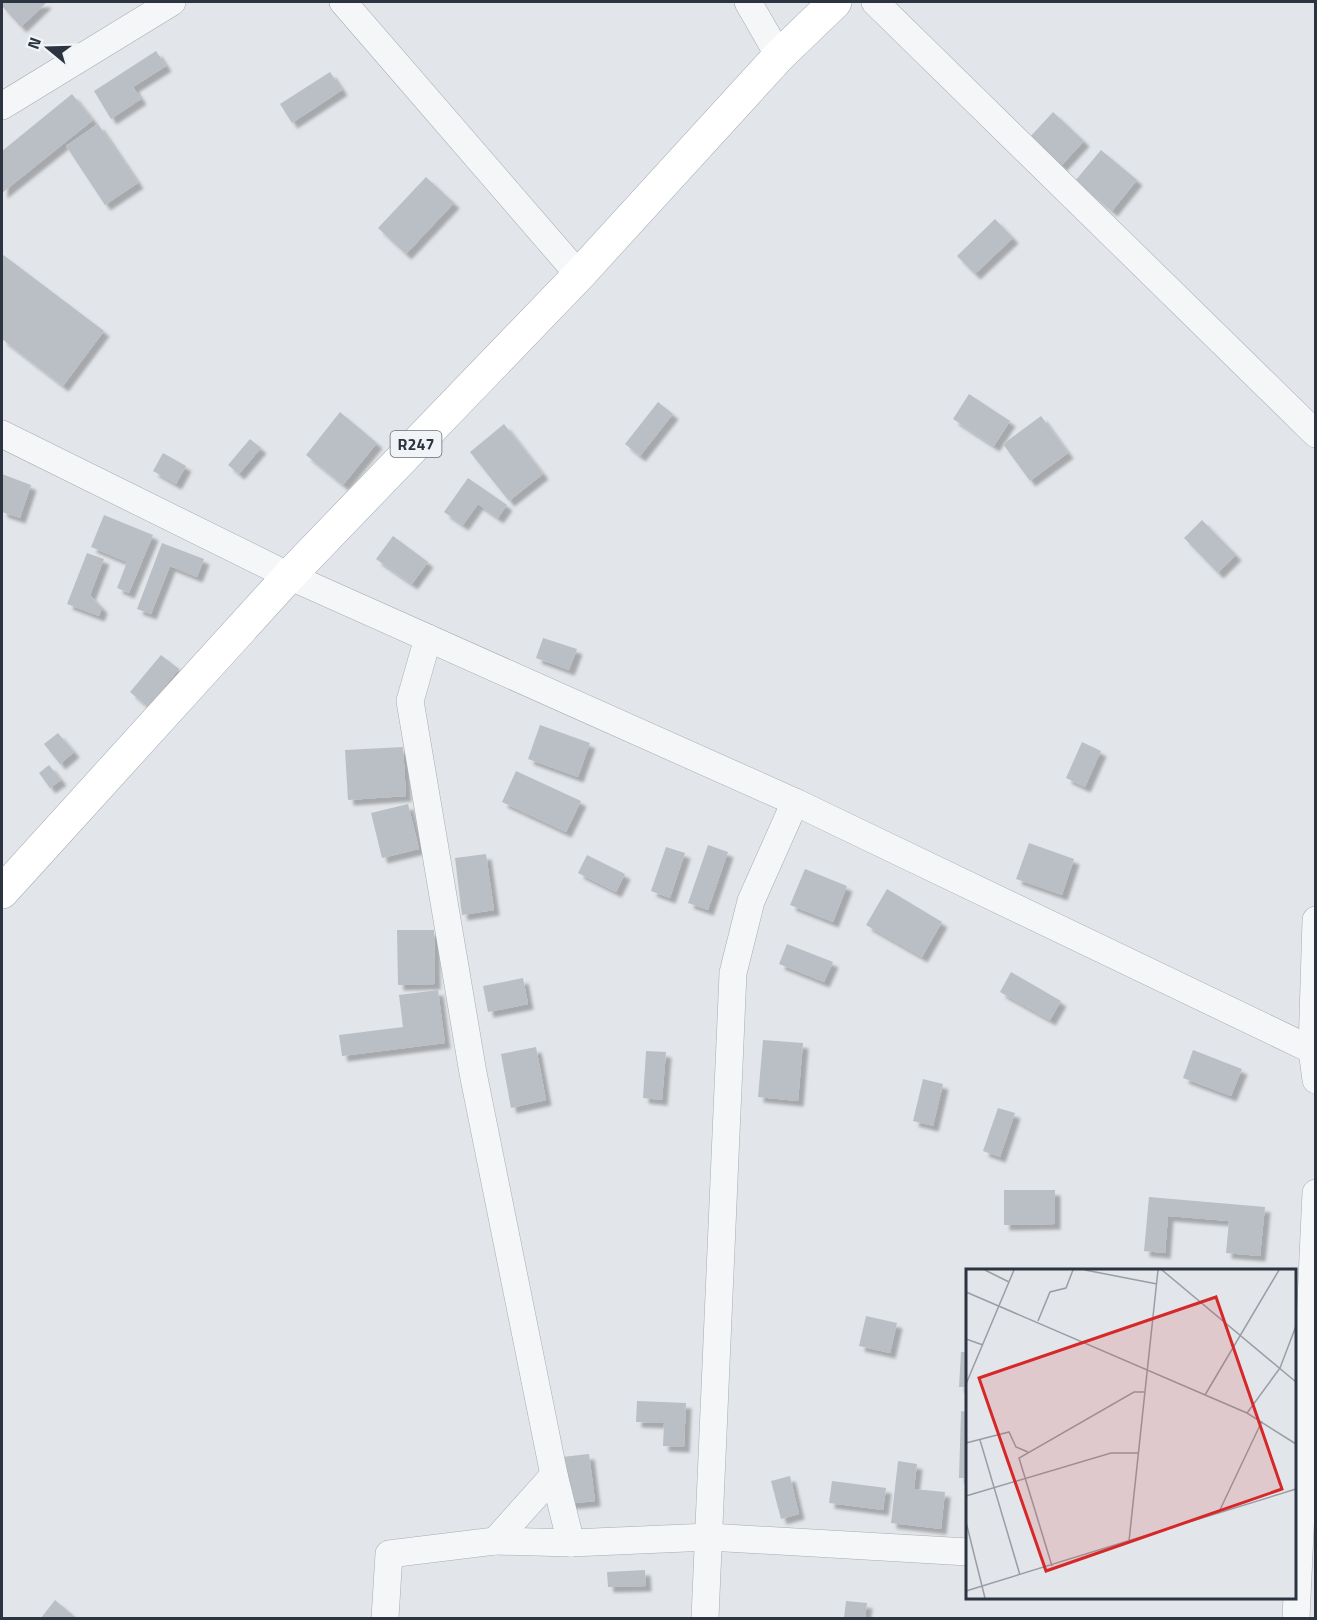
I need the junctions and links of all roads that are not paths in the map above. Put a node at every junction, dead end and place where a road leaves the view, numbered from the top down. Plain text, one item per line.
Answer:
1 (172, 2) edge
2 (343, 2) edge
3 (748, 2) edge
4 (835, 2) edge
5 (875, 2) edge
6 (779, 56) junction
7 (2, 106) edge
8 (579, 275) junction
9 (2, 434) edge
10 (1316, 434) edge
11 (289, 576) junction
12 (428, 638) junction
13 (795, 802) junction
14 (2, 892) edge
15 (1316, 920) edge
16 (1312, 1050) junction
17 (1316, 1080) edge
18 (1316, 1193) edge
19 (554, 1475) junction
20 (709, 1537) junction
21 (495, 1541) junction
22 (571, 1542) junction
23 (966, 1552) edge
24 (1296, 1572) edge
25 (385, 1618) edge
26 (705, 1618) edge
27 (1296, 1618) edge

1 - 7 street
2 - 8 street
3 - 6 street
4 - 6 main road, R247
5 - 10 street
6 - 8 main road, R247
8 - 11 main road, R247
9 - 11 street
11 - 12 street
11 - 14 main road, R247
12 - 13 street
12 - 19 street
13 - 16 street
13 - 20 street
15 - 16 street
16 - 17 street
18 - 24 street
19 - 21 street
19 - 22 street
20 - 22 street
20 - 23 street
20 - 26 street
21 - 22 street
21 - 25 street
24 - 27 street

